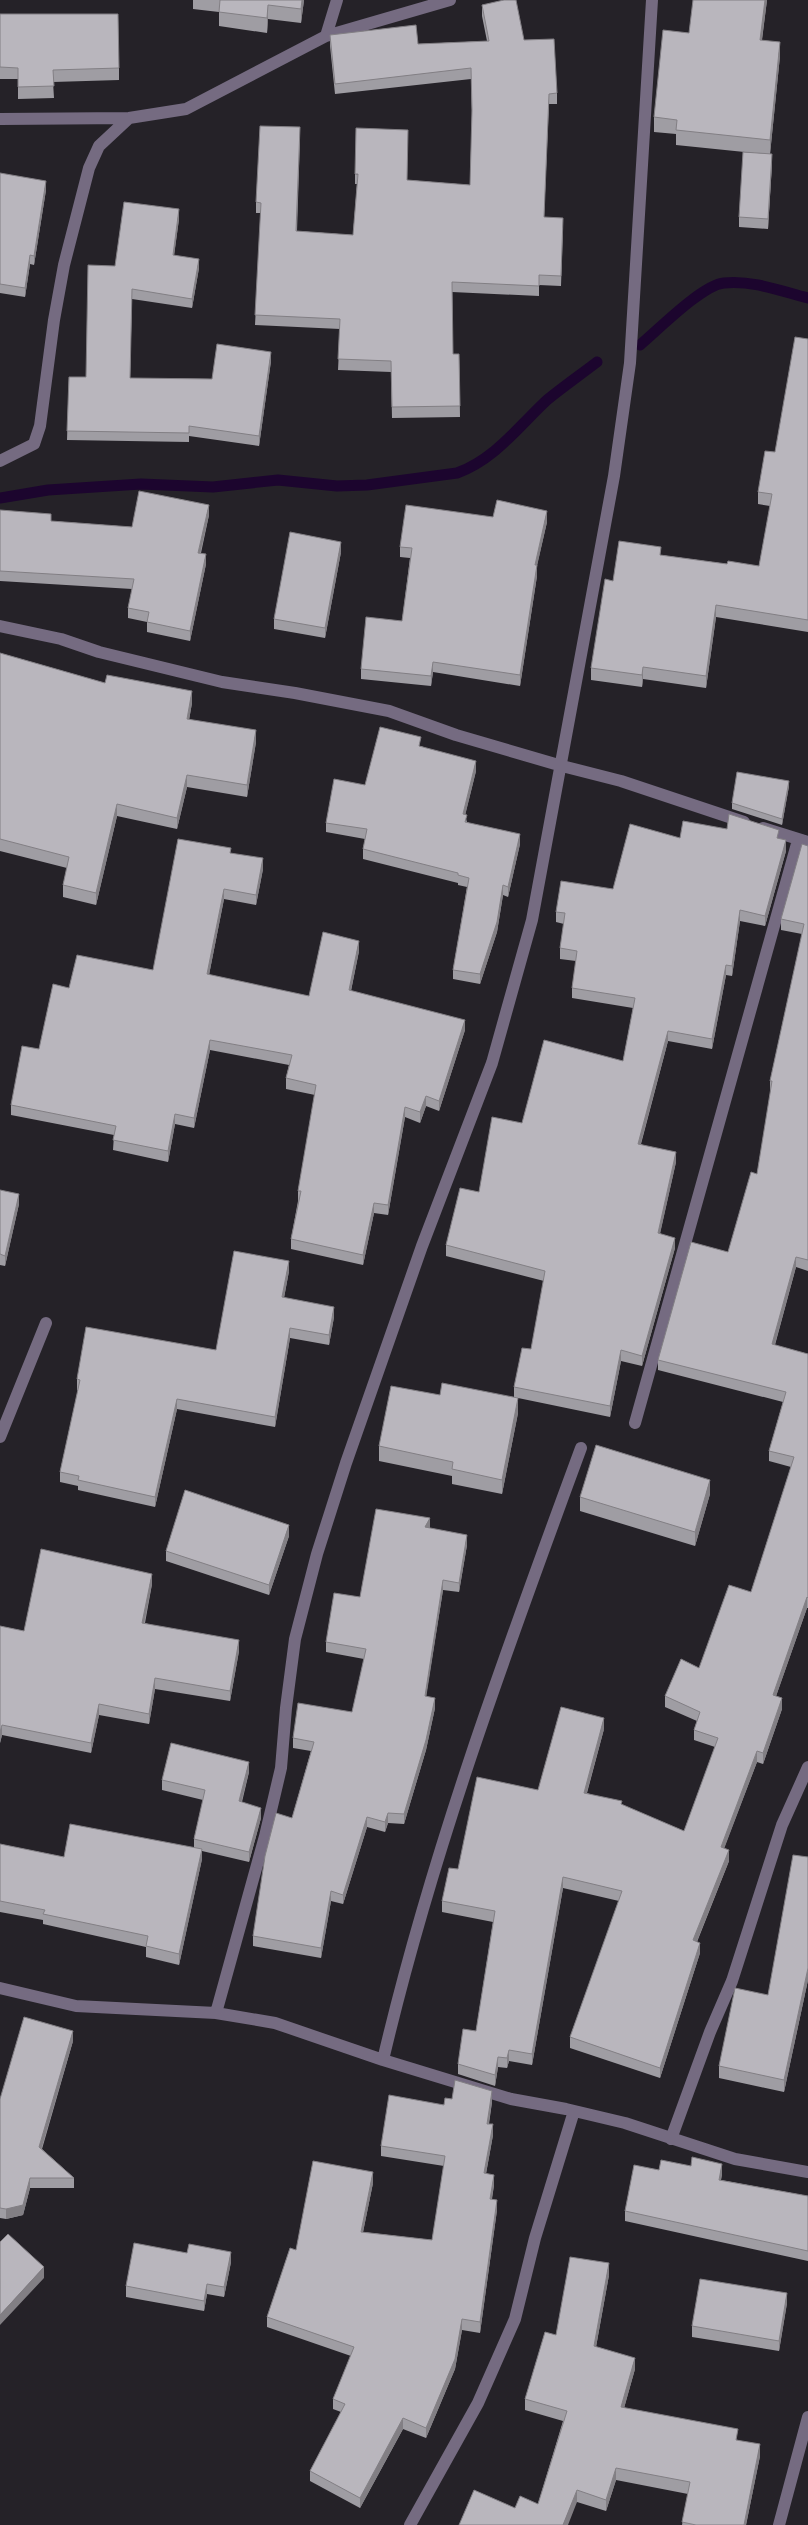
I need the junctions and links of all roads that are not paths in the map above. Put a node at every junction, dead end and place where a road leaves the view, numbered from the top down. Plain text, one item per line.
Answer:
1 (337, 0) edge
2 (450, 0) edge
3 (652, 0) edge
4 (326, 36) junction
5 (129, 118) junction
6 (0, 119) edge
7 (0, 461) edge
8 (0, 626) edge
9 (562, 766) junction
10 (803, 841) edge
11 (46, 1323) dead end
12 (635, 1423) dead end
13 (0, 1437) edge
14 (581, 1448) dead end
15 (808, 1767) edge
16 (0, 1988) edge
17 (216, 2012) junction
18 (383, 2060) junction
19 (574, 2111) junction
20 (671, 2139) junction
21 (808, 2172) edge
22 (808, 2418) edge
23 (410, 2525) edge
24 (779, 2525) edge

1 - 4 street
2 - 4 street
3 - 9 street
4 - 5 street
5 - 6 street
5 - 7 street
8 - 9 street
9 - 10 street
9 - 17 street
10 - 12 street
11 - 13 street
14 - 18 street
15 - 20 street
16 - 17 street
17 - 18 street
18 - 19 street
19 - 20 street
19 - 23 street
20 - 21 street
22 - 24 street

